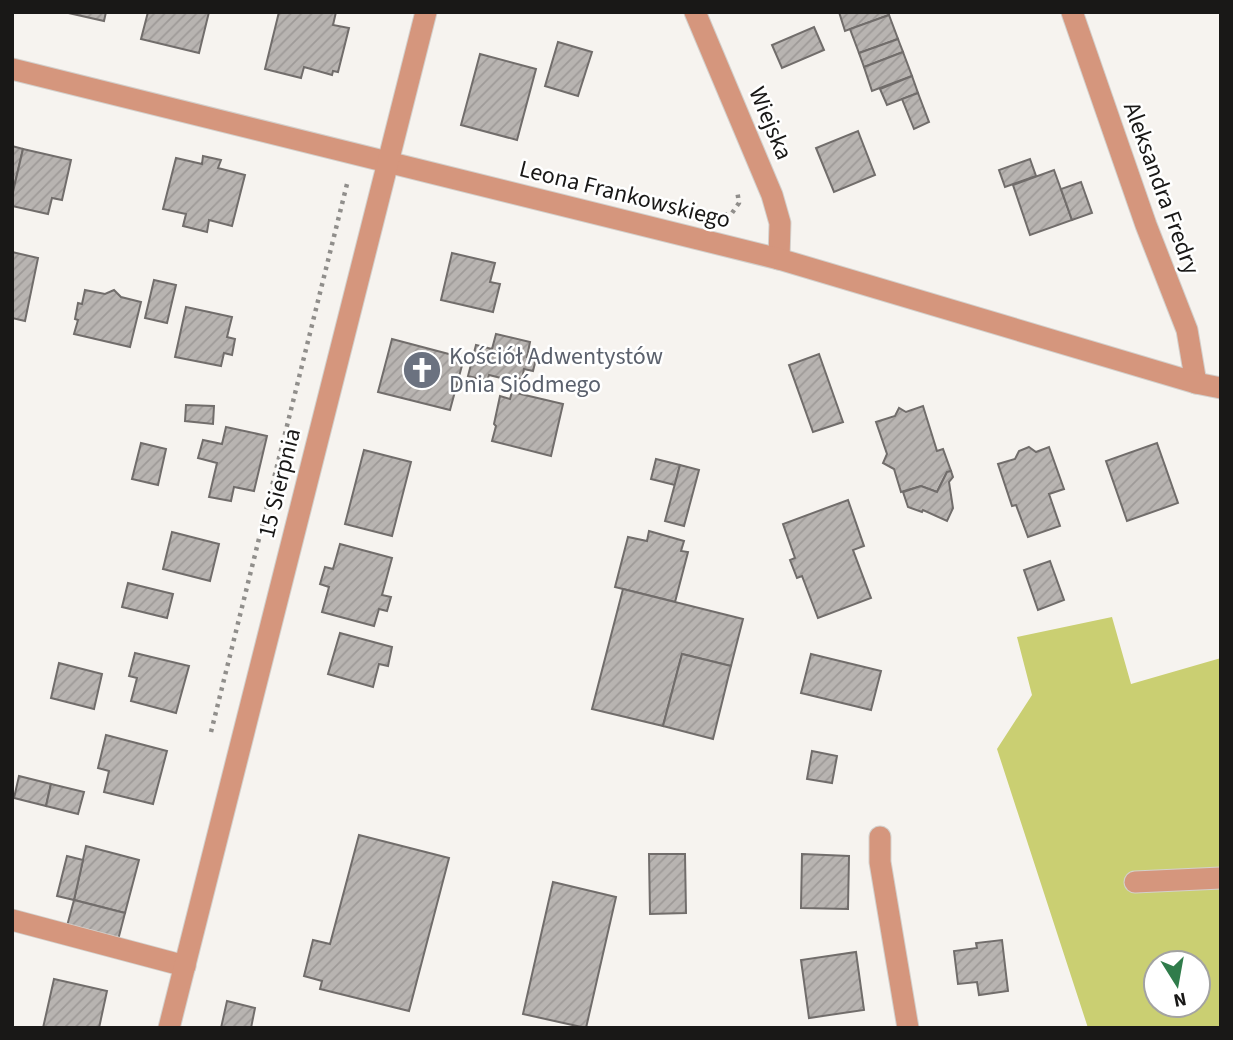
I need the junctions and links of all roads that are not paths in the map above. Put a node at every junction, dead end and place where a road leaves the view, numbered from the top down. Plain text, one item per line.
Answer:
1 (426, 12) edge
2 (695, 12) edge
3 (1072, 12) edge
4 (12, 69) edge
5 (387, 163) junction
6 (779, 259) junction
7 (1196, 383) junction
8 (1221, 388) edge
9 (880, 837) dead end
10 (1221, 878) edge
11 (1136, 882) dead end
12 (12, 920) edge
13 (185, 966) junction
14 (169, 1028) edge
15 (908, 1028) edge

1 - 5 street, 15 Sierpnia
2 - 6 street, Wiejska
3 - 7 street, Aleksandra Fredry
4 - 5 street, Leona Frankowskiego
5 - 6 street, Leona Frankowskiego
5 - 13 street, 15 Sierpnia
6 - 7 street, Leona Frankowskiego
7 - 8 street, Leona Frankowskiego
9 - 15 street
10 - 11 street
12 - 13 street
13 - 14 street, 15 Sierpnia

